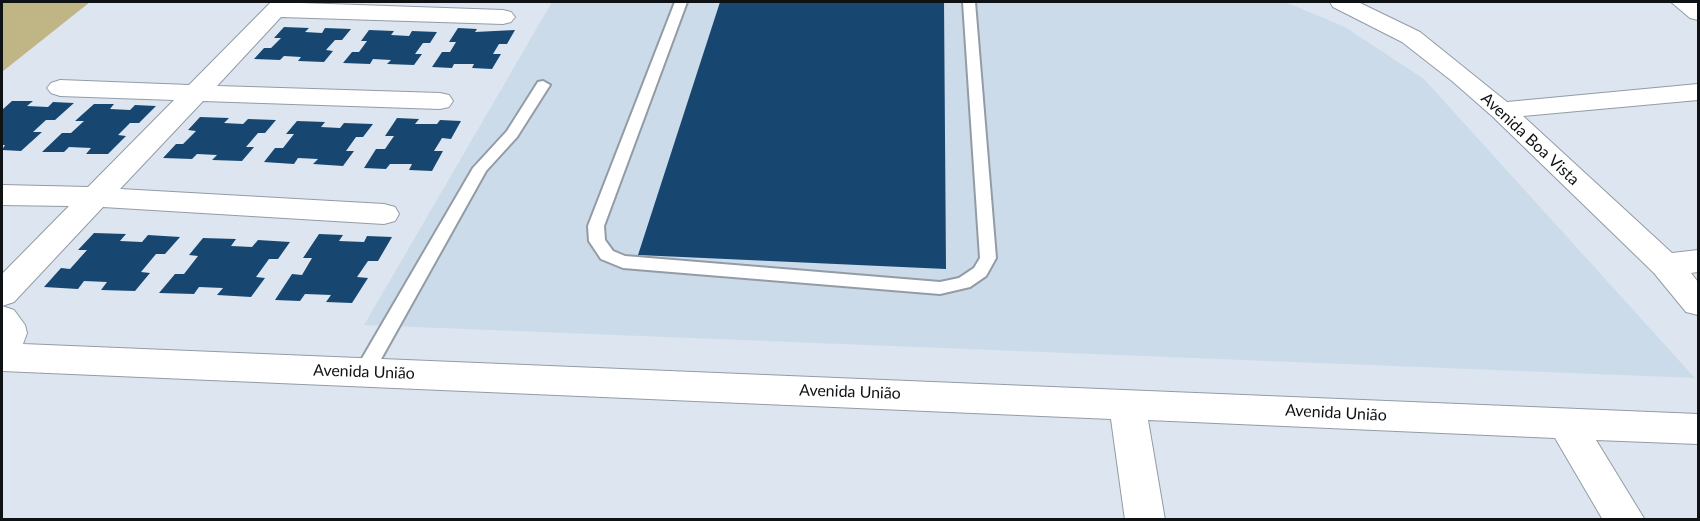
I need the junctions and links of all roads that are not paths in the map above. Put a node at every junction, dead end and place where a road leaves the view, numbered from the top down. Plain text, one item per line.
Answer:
1 (681, 2) edge
2 (969, 2) edge
3 (1341, 2) edge
4 (1682, 2) edge
5 (279, 6) edge
6 (1698, 13) edge
7 (503, 17) dead end
8 (543, 85) dead end
9 (60, 88) dead end
10 (1698, 92) edge
11 (195, 93) junction
12 (440, 101) dead end
13 (1501, 110) junction
14 (2, 195) edge
15 (96, 197) junction
16 (384, 214) dead end
17 (1698, 261) edge
18 (1665, 265) junction
19 (2, 294) edge
20 (1698, 303) edge
21 (2, 319) edge
22 (2, 355) edge
23 (364, 372) junction
24 (1127, 404) junction
25 (1565, 423) junction
26 (1698, 429) edge
27 (1144, 519) edge
28 (1625, 519) edge

1 - 2 lane
3 - 13 street, Avenida Boa Vista
4 - 6 street
5 - 7 street
5 - 11 street
8 - 23 lane
9 - 11 street
10 - 13 street
11 - 12 street
11 - 15 street
13 - 18 street, Avenida Boa Vista
14 - 15 street
15 - 16 street
15 - 19 street
17 - 18 street
18 - 20 street, Avenida Boa Vista
21 - 22 street
22 - 23 street, Avenida União
23 - 24 street, Avenida União
24 - 25 street, Avenida União
24 - 27 street
25 - 26 street, Avenida União
25 - 28 street

